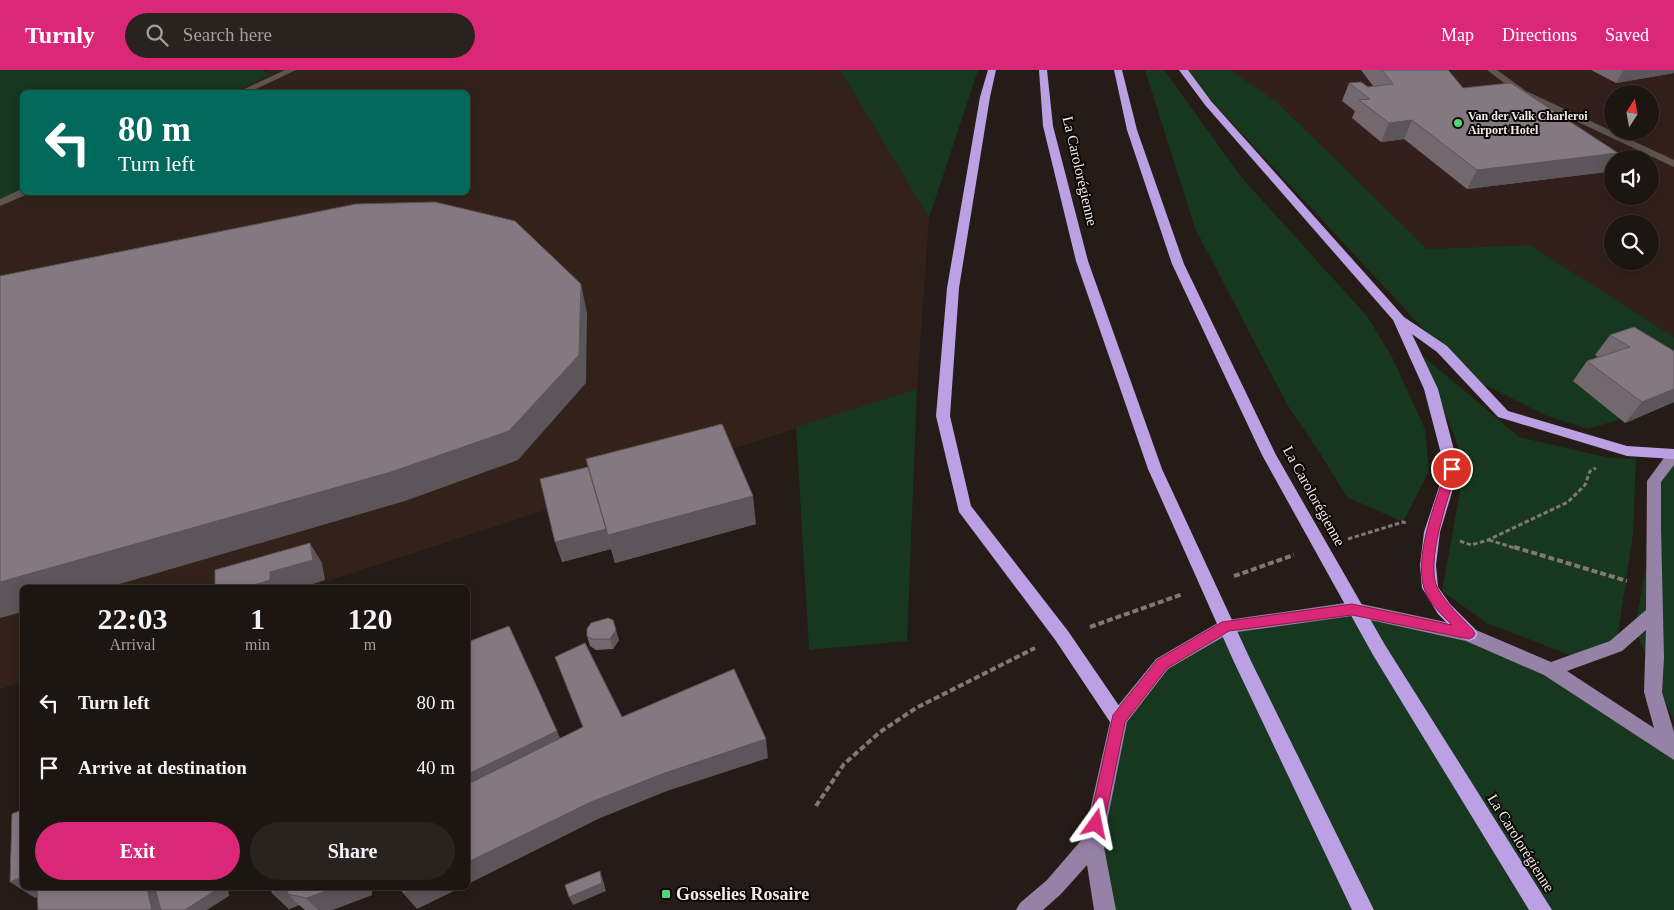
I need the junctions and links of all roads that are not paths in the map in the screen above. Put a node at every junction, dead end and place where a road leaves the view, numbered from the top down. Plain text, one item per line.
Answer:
1 (292, 70) edge
2 (992, 70) edge
3 (1043, 70) edge
4 (1118, 70) edge
5 (1182, 70) edge
6 (1491, 70) edge
7 (247, 90) edge
8 (1674, 164) edge
9 (20, 194) edge
10 (0, 204) edge
11 (1399, 319) junction
12 (1674, 455) edge
13 (1654, 613) junction
14 (1469, 634) junction
15 (1550, 670) junction
16 (1118, 720) junction
17 (1672, 748) edge
18 (1093, 842) junction
19 (1027, 910) edge
20 (1105, 910) edge
21 (1363, 910) edge
22 (1541, 910) edge

1 - 7 street
2 - 16 highway
3 - 21 highway, La Carolorégienne
4 - 22 highway, La Carolorégienne
5 - 11 highway
6 - 8 street
9 - 10 street
11 - 12 highway
11 - 14 highway
12 - 13 main road
13 - 15 main road
13 - 17 main road
14 - 15 main road
14 - 16 main road
15 - 17 main road
16 - 18 main road
18 - 19 main road
18 - 20 main road

